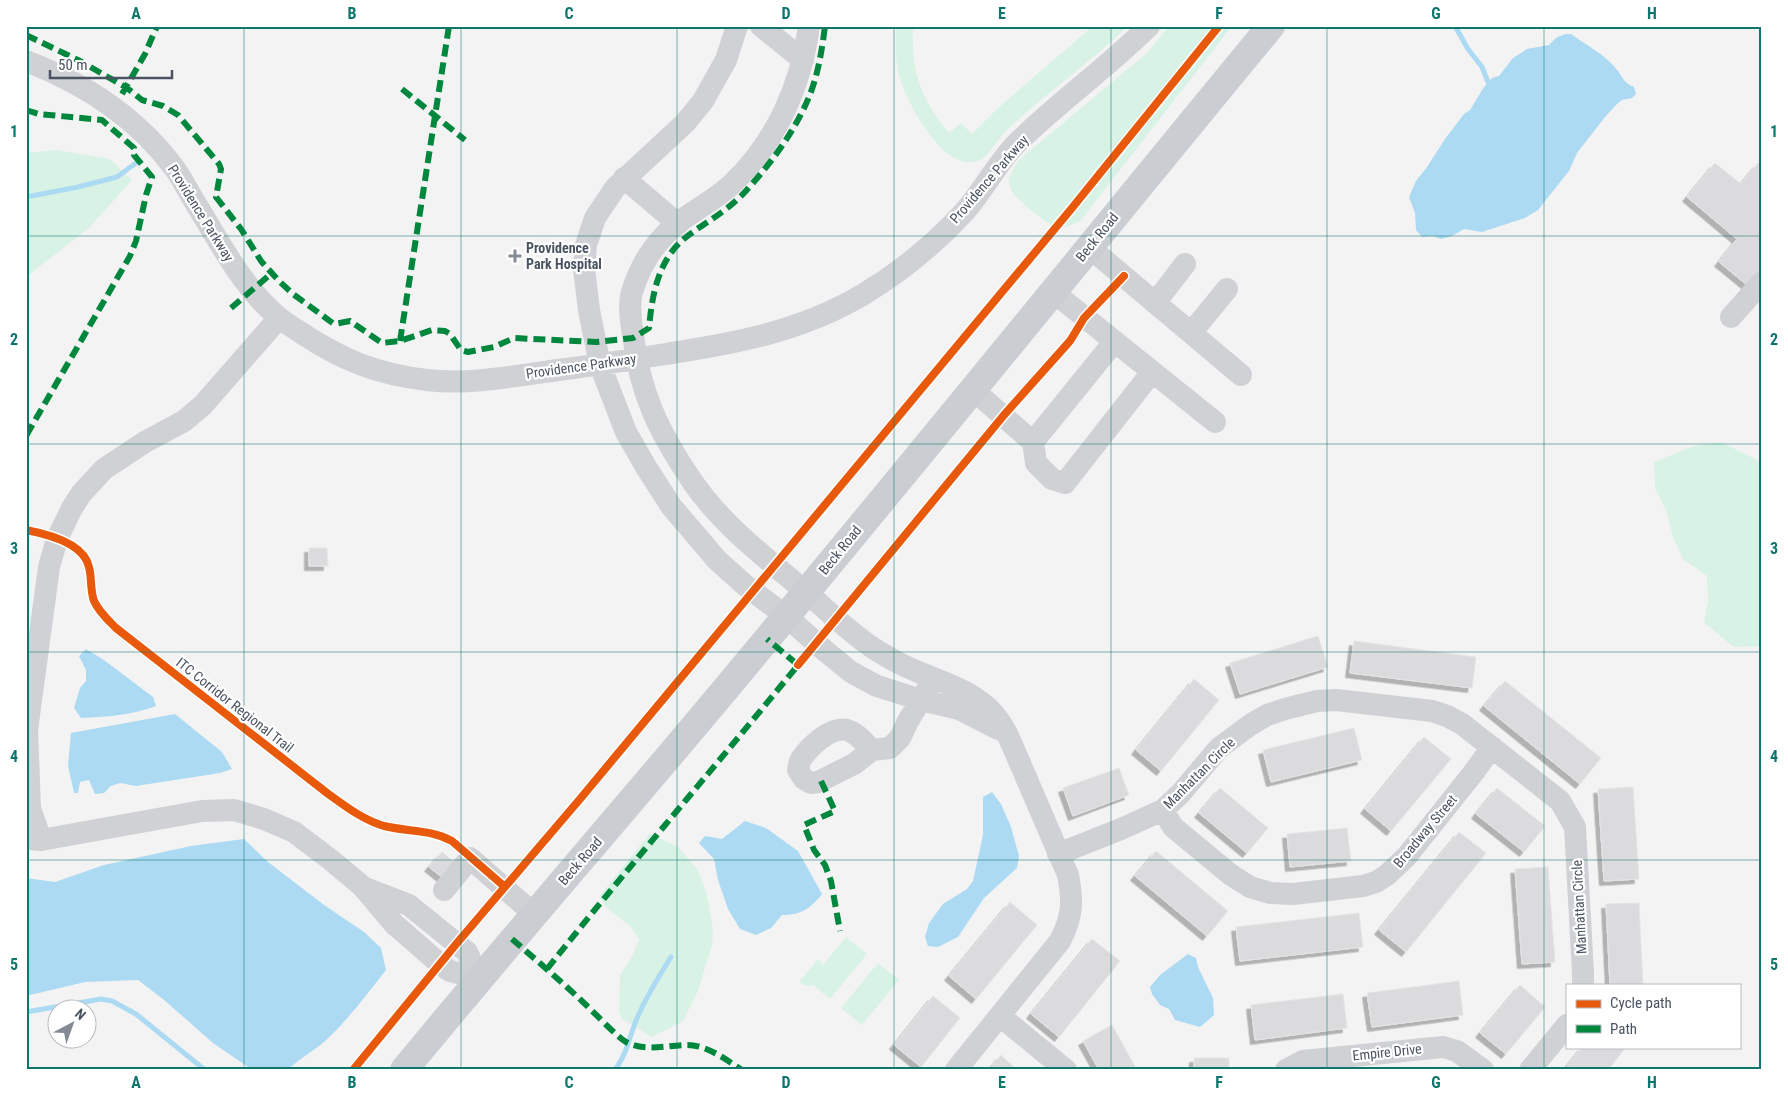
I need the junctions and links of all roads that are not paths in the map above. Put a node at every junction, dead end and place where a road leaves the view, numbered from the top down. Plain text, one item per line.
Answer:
1 (736, 26) edge
2 (761, 26) edge
3 (809, 26) edge
4 (1149, 26) edge
5 (1271, 26) edge
6 (803, 60) junction
7 (26, 61) edge
8 (624, 178) junction
9 (678, 224) junction
10 (1089, 247) junction
11 (1185, 264) dead end
12 (1762, 282) edge
13 (1227, 289) dead end
14 (1052, 292) junction
15 (1155, 302) junction
16 (1731, 316) dead end
17 (279, 318) junction
18 (1192, 333) junction
19 (1114, 342) junction
20 (636, 359) junction
21 (600, 365) junction
22 (1152, 372) junction
23 (1241, 375) dead end
24 (972, 389) junction
25 (1215, 422) dead end
26 (1033, 442) junction
27 (806, 592) junction
28 (35, 601) edge
29 (786, 616) junction
30 (885, 655) junction
31 (933, 678) junction
32 (868, 681) junction
33 (921, 700) junction
34 (1007, 734) junction
35 (1492, 747) junction
36 (872, 750) dead end
37 (1163, 810) junction
38 (33, 840) edge
39 (1058, 854) junction
40 (444, 890) dead end
41 (534, 914) junction
42 (479, 978) junction
43 (1583, 984) edge
44 (1000, 1016) junction
45 (1566, 1026) edge
46 (404, 1070) edge
47 (956, 1070) edge
48 (1066, 1070) edge
49 (1286, 1070) edge
50 (1483, 1070) edge
51 (1530, 1070) edge

1 - 8 street
2 - 6 street
3 - 6 street
4 - 20 street, Providence Parkway
5 - 10 main road, Beck Road
6 - 9 street
7 - 17 street, Providence Parkway
8 - 9 street
8 - 21 street
9 - 20 street
10 - 14 main road, Beck Road
10 - 15 street
11 - 15 street
12 - 16 street
13 - 18 street
14 - 19 street
14 - 24 main road, Beck Road
15 - 18 street
17 - 21 street, Providence Parkway
17 - 28 street
18 - 23 street
19 - 22 street
19 - 26 street
20 - 21 street, Providence Parkway
20 - 27 street
21 - 29 street
22 - 25 street
22 - 26 street
24 - 26 street
24 - 27 main road, Beck Road
27 - 29 main road, Beck Road
27 - 30 street
28 - 38 street
29 - 32 street
29 - 41 main road, Beck Road
30 - 31 street
30 - 32 street
31 - 33 street
31 - 34 street
32 - 33 street
33 - 34 street
33 - 36 street
34 - 39 street
35 - 37 street, Manhattan Circle
35 - 37 street, Broadway Street
35 - 43 street, Manhattan Circle
37 - 39 street, Manhattan Circle
38 - 42 street
39 - 44 street
40 - 41 street
41 - 42 main road, Beck Road
42 - 46 main road, Beck Road
44 - 47 street
44 - 48 street
45 - 51 street
49 - 50 street, Empire Drive

